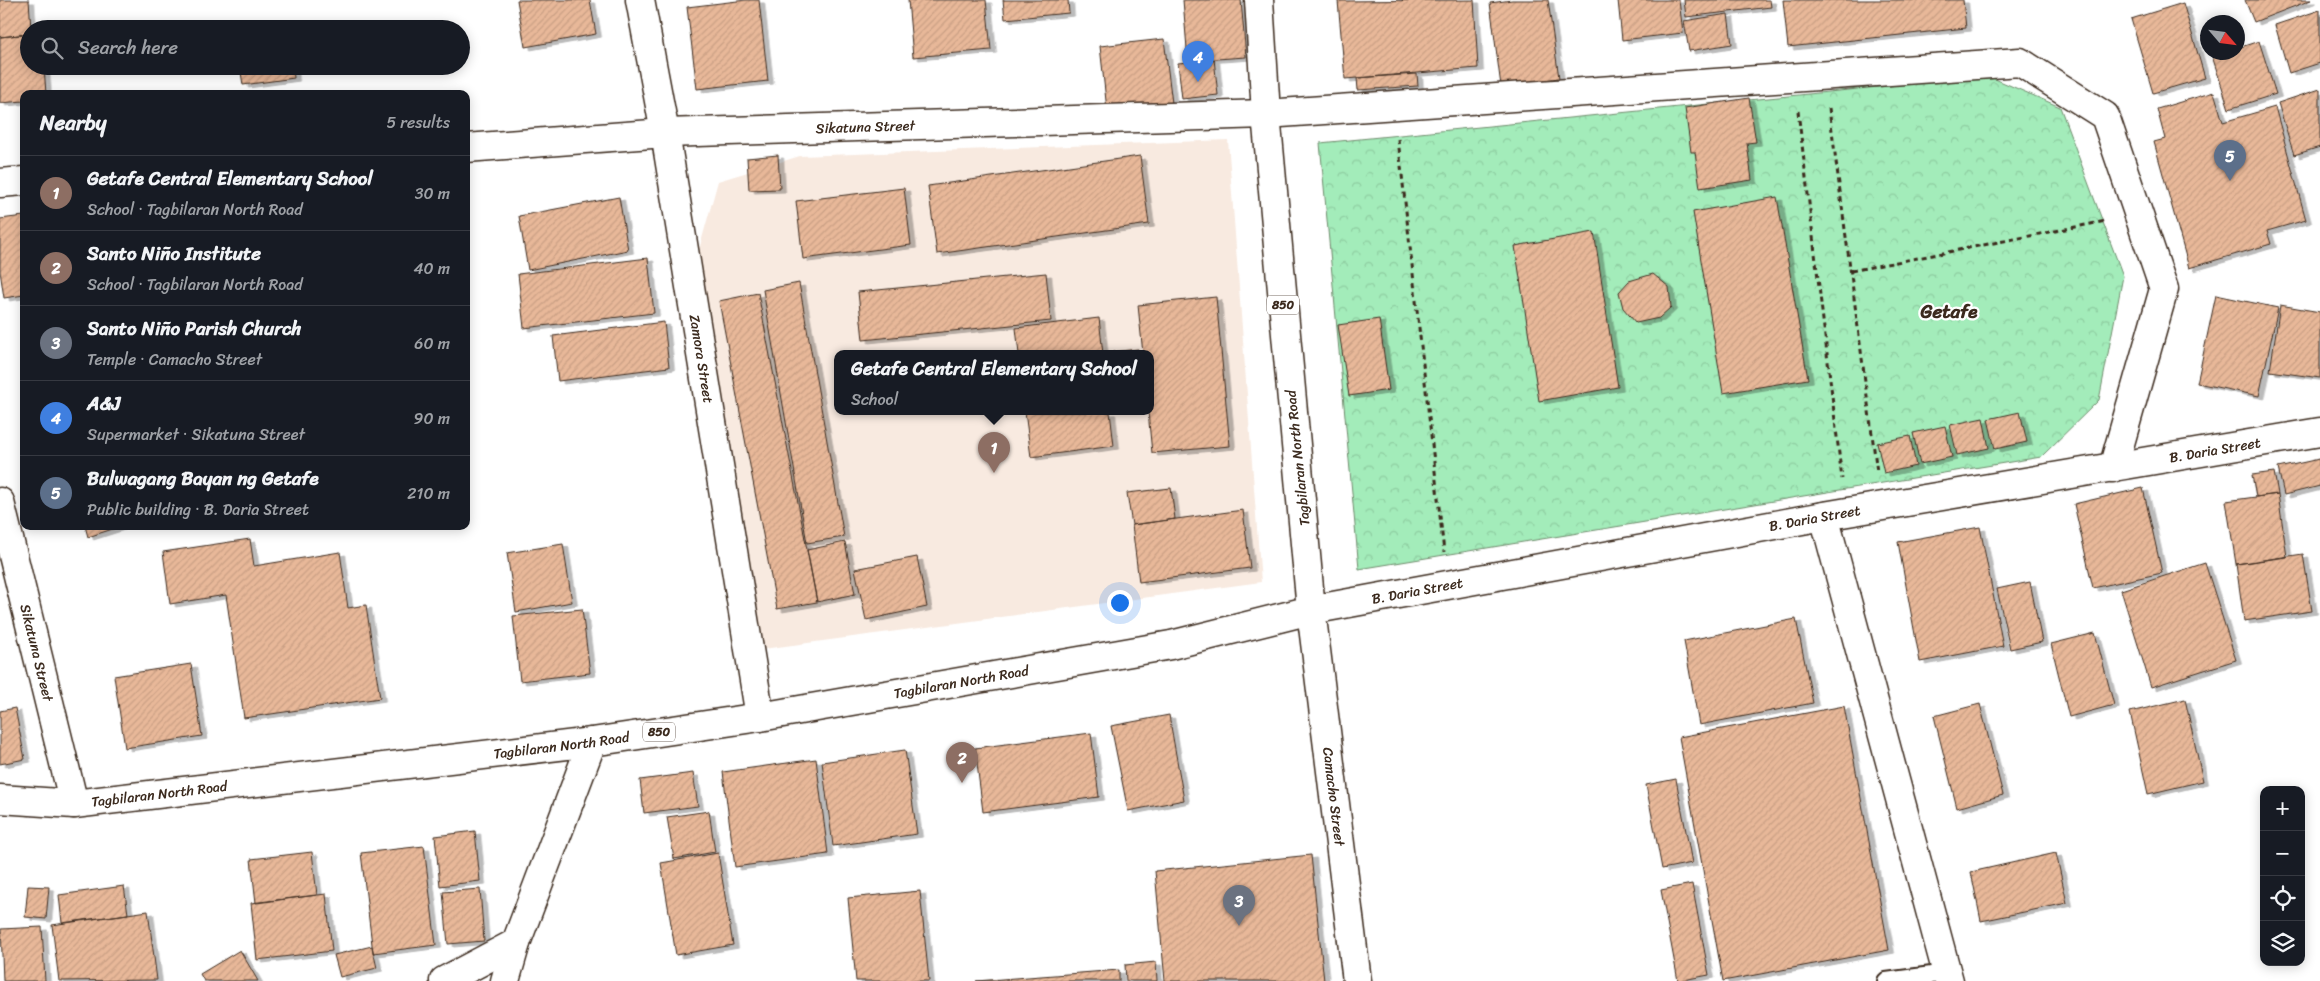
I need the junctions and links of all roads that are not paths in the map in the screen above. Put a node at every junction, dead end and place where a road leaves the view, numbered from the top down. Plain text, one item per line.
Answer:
1 (640, 0) edge
2 (1259, 0) edge
3 (1266, 114) junction
4 (665, 133) junction
5 (470, 148) edge
6 (20, 181) edge
7 (0, 183) edge
8 (2320, 432) edge
9 (2114, 468) junction
10 (0, 502) edge
11 (1835, 514) junction
12 (1311, 610) junction
13 (760, 717) junction
14 (592, 742) junction
15 (0, 800) edge
16 (74, 804) junction
17 (516, 943) junction
18 (1948, 977) edge
19 (444, 981) edge
20 (504, 981) edge
21 (1357, 981) edge
22 (1886, 981) edge

1 - 4 street, Zamora Street
2 - 3 street, Tagbilaran North Road / 850
3 - 4 street, Sikatuna Street
3 - 9 street, Sikatuna Street
3 - 12 street, Tagbilaran North Road / 850
4 - 5 street, Sikatuna Street
4 - 13 street, Zamora Street
6 - 7 street
8 - 9 street, B. Daria Street
9 - 11 street, B. Daria Street
10 - 16 street, Sikatuna Street
11 - 12 street, B. Daria Street
11 - 18 street
12 - 13 street, Tagbilaran North Road / 850
12 - 21 street, Camacho Street
13 - 14 street, Tagbilaran North Road / 850
14 - 16 street, Tagbilaran North Road / 850
14 - 17 street
15 - 16 street, Tagbilaran North Road / 850
17 - 19 street
17 - 20 street
18 - 22 lane

